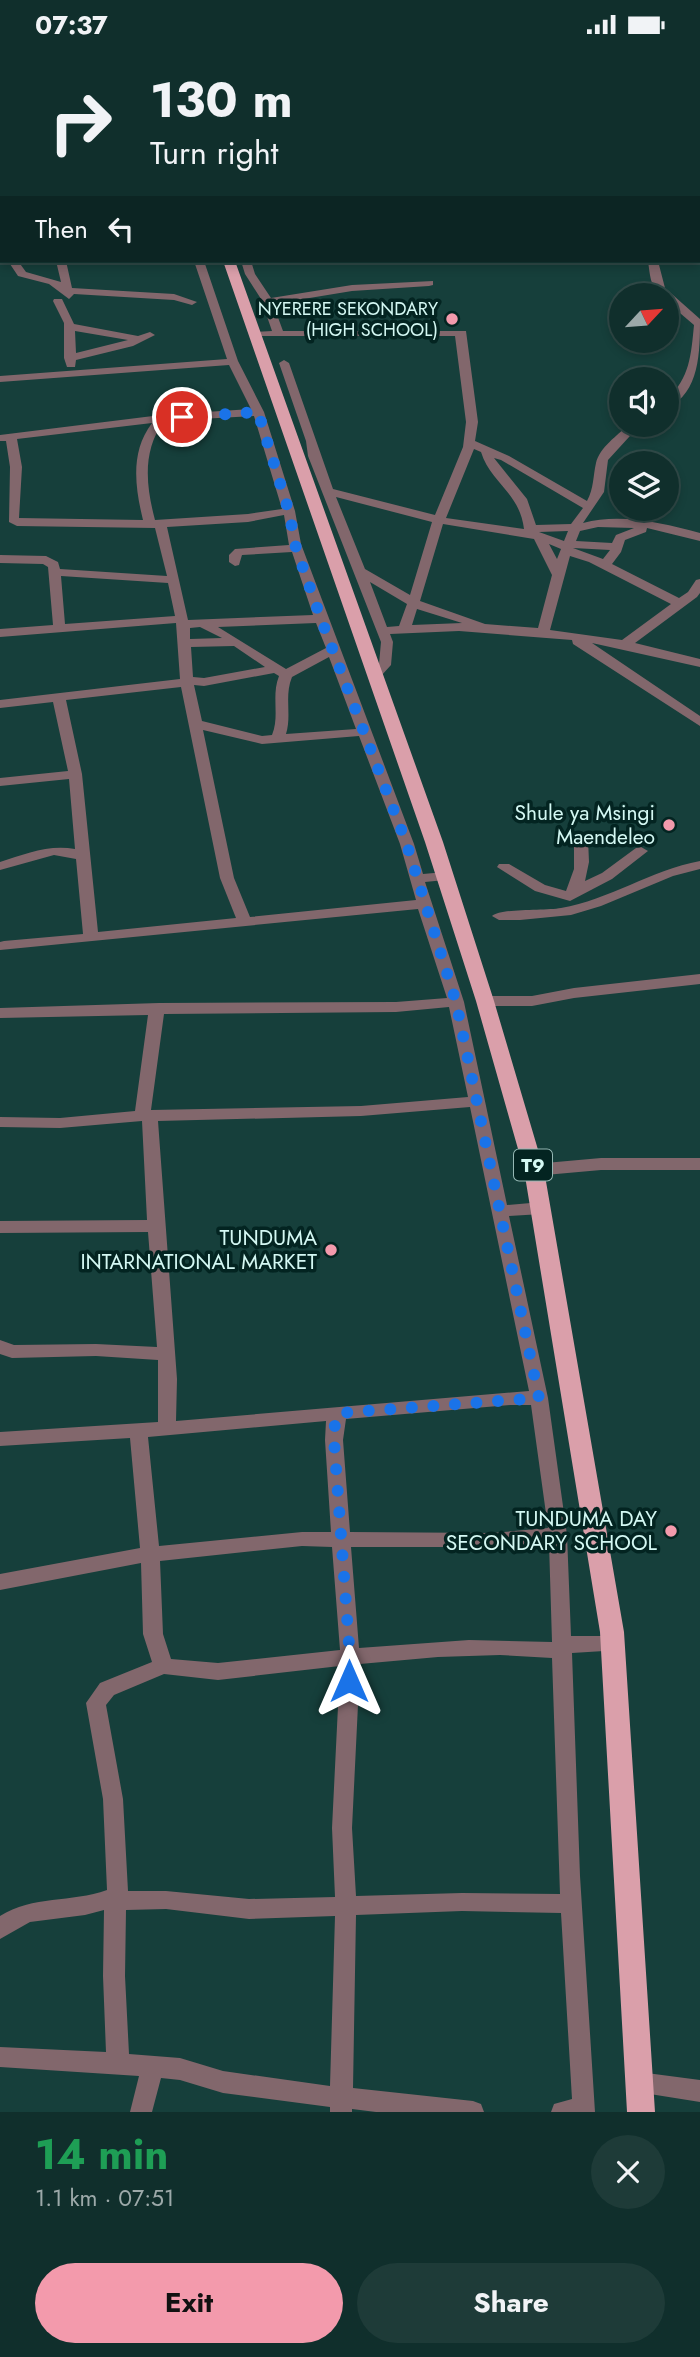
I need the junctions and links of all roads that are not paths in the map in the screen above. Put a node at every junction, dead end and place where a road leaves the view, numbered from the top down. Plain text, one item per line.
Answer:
1 (392, 49) edge
2 (402, 49) edge
3 (14, 263) edge
4 (61, 263) edge
5 (200, 263) edge
6 (230, 263) edge
7 (247, 263) edge
8 (653, 263) edge
9 (429, 283) dead end
10 (68, 291) junction
11 (191, 302) dead end
12 (267, 302) junction
13 (69, 327) junction
14 (256, 334) junction
15 (279, 335) junction
16 (69, 358) junction
17 (233, 361) junction
18 (284, 363) dead end
19 (74, 373) junction
20 (0, 379) edge
21 (679, 397) edge
22 (258, 412) junction
23 (161, 418) junction
24 (6, 437) edge
25 (622, 437) edge
26 (470, 443) junction
27 (486, 449) junction
28 (16, 474) junction
29 (0, 476) edge
30 (328, 491) junction
31 (588, 506) junction
32 (289, 512) junction
33 (440, 520) junction
34 (13, 521) junction
35 (603, 523) junction
36 (0, 524) edge
37 (154, 524) junction
38 (654, 525) junction
39 (575, 528) junction
40 (534, 533) junction
41 (700, 537) edge
42 (619, 542) junction
43 (296, 548) junction
44 (568, 548) junction
45 (0, 559) edge
46 (235, 562) dead end
47 (604, 565) junction
48 (357, 571) junction
49 (56, 572) junction
50 (558, 574) junction
51 (173, 580) junction
52 (700, 583) edge
53 (689, 600) edge
54 (413, 603) junction
55 (321, 619) junction
56 (182, 621) junction
57 (202, 624) junction
58 (59, 627) junction
59 (404, 629) junction
60 (487, 630) junction
61 (383, 631) junction
62 (543, 632) junction
63 (0, 633) edge
64 (567, 636) junction
65 (235, 642) junction
66 (184, 643) junction
67 (624, 645) junction
68 (332, 650) junction
69 (700, 663) edge
70 (282, 672) junction
71 (376, 673) junction
72 (187, 682) junction
73 (58, 697) junction
74 (1, 700) edge
75 (700, 722) edge
76 (195, 724) junction
77 (363, 732) junction
78 (276, 740) junction
79 (75, 774) junction
80 (0, 782) edge
81 (581, 839) dead end
82 (434, 842) junction
83 (407, 845) junction
84 (641, 851) dead end
85 (85, 858) junction
86 (0, 866) edge
87 (700, 866) edge
88 (504, 867) dead end
89 (445, 876) junction
90 (417, 879) junction
91 (571, 895) junction
92 (424, 904) junction
93 (560, 913) junction
94 (499, 916) dead end
95 (244, 921) junction
96 (91, 937) junction
97 (4, 946) dead end
98 (700, 979) edge
99 (485, 1001) junction
100 (456, 1002) junction
101 (159, 1009) junction
102 (0, 1013) edge
103 (477, 1101) junction
104 (147, 1115) junction
105 (0, 1122) edge
106 (700, 1164) edge
107 (534, 1170) junction
108 (542, 1208) junction
109 (499, 1211) junction
110 (156, 1226) junction
111 (0, 1227) edge
112 (0, 1346) edge
113 (165, 1355) junction
114 (539, 1398) junction
115 (340, 1413) junction
116 (167, 1427) junction
117 (138, 1431) junction
118 (0, 1439) edge
119 (558, 1535) junction
120 (341, 1539) junction
121 (150, 1554) junction
122 (0, 1582) edge
123 (613, 1644) junction
124 (563, 1648) junction
125 (350, 1658) junction
126 (163, 1666) junction
127 (118, 1898) junction
128 (570, 1904) junction
129 (346, 1905) junction
130 (0, 1929) edge
131 (0, 2057) edge
132 (118, 2063) junction
133 (152, 2068) junction
134 (639, 2083) junction
135 (700, 2091) edge
136 (341, 2105) edge
137 (577, 2111) edge
138 (141, 2112) edge
139 (473, 2112) edge
140 (641, 2112) edge

1 - 2 street
3 - 10 street
4 - 10 street
5 - 17 street
6 - 14 highway, T9
7 - 12 street
8 - 21 street
9 - 12 street
10 - 11 street
10 - 13 street
12 - 15 street
13 - 16 street
13 - 16 street
14 - 15 street
14 - 71 highway, T9
15 - 26 street
16 - 19 street
17 - 19 street
17 - 22 street
18 - 30 street
19 - 20 street
22 - 23 street
22 - 32 street
23 - 24 street
23 - 37 street
24 - 28 street
25 - 31 street
26 - 27 street
26 - 33 street
27 - 31 street
27 - 40 street
28 - 29 street
28 - 34 street
30 - 33 street
30 - 48 street
31 - 39 street
32 - 37 street
32 - 43 street
33 - 40 street
33 - 54 street
34 - 36 street
34 - 37 street
35 - 38 street
35 - 39 street
35 - 42 street
37 - 51 street
38 - 41 street
38 - 42 street
39 - 40 street
39 - 44 street
40 - 44 street
40 - 50 street
42 - 44 street
42 - 47 street
43 - 46 street
43 - 55 street
44 - 47 street
44 - 50 street
45 - 49 street
47 - 53 street
48 - 54 street
48 - 61 street
49 - 51 street
49 - 58 street
50 - 62 street
51 - 56 street
52 - 53 street
53 - 67 street
54 - 59 street
54 - 60 street
55 - 57 street
55 - 68 street
56 - 57 street
56 - 58 street
56 - 66 street
57 - 65 street
58 - 63 street
59 - 60 street
59 - 61 street
60 - 62 street
61 - 71 street
62 - 64 street
64 - 67 street
64 - 75 street
65 - 66 street
65 - 70 street
66 - 72 street
67 - 69 street
68 - 70 street
68 - 77 street
70 - 72 street
70 - 78 street
71 - 82 highway, T9
72 - 73 street
72 - 76 street
73 - 74 street
73 - 79 street
76 - 78 street
76 - 95 street
77 - 78 street
77 - 83 street
79 - 80 street
79 - 85 street
81 - 91 street
82 - 83 street
82 - 89 highway, T9
83 - 90 street
84 - 91 street
85 - 86 street
85 - 96 street
87 - 93 street
88 - 91 street
89 - 90 street
89 - 99 highway, T9
90 - 92 street
91 - 93 street
92 - 95 street
92 - 100 street
93 - 94 street
95 - 96 street
96 - 97 street
98 - 99 street
99 - 107 highway, T9
100 - 101 street
100 - 103 street
101 - 102 street
101 - 104 street
103 - 104 street
103 - 109 street
104 - 105 street
104 - 110 street
106 - 107 street
107 - 108 highway, T9
108 - 109 street
108 - 123 highway, T9
109 - 114 street
110 - 111 street
110 - 113 street
112 - 113 street
113 - 116 street
114 - 115 street
114 - 119 street
115 - 116 street
115 - 120 street
116 - 117 street
117 - 118 street
117 - 121 street
119 - 120 street
119 - 124 street
120 - 121 street
120 - 125 street
121 - 122 street
121 - 126 street
123 - 124 street
123 - 134 highway, T9
124 - 125 street
124 - 128 street
125 - 126 street
125 - 129 street
126 - 127 street
127 - 129 street
127 - 130 street
127 - 132 street
128 - 129 street
128 - 137 street
129 - 136 street
131 - 132 street
132 - 133 street
133 - 136 street
133 - 138 street
134 - 135 street
134 - 140 highway, T9
136 - 139 street

